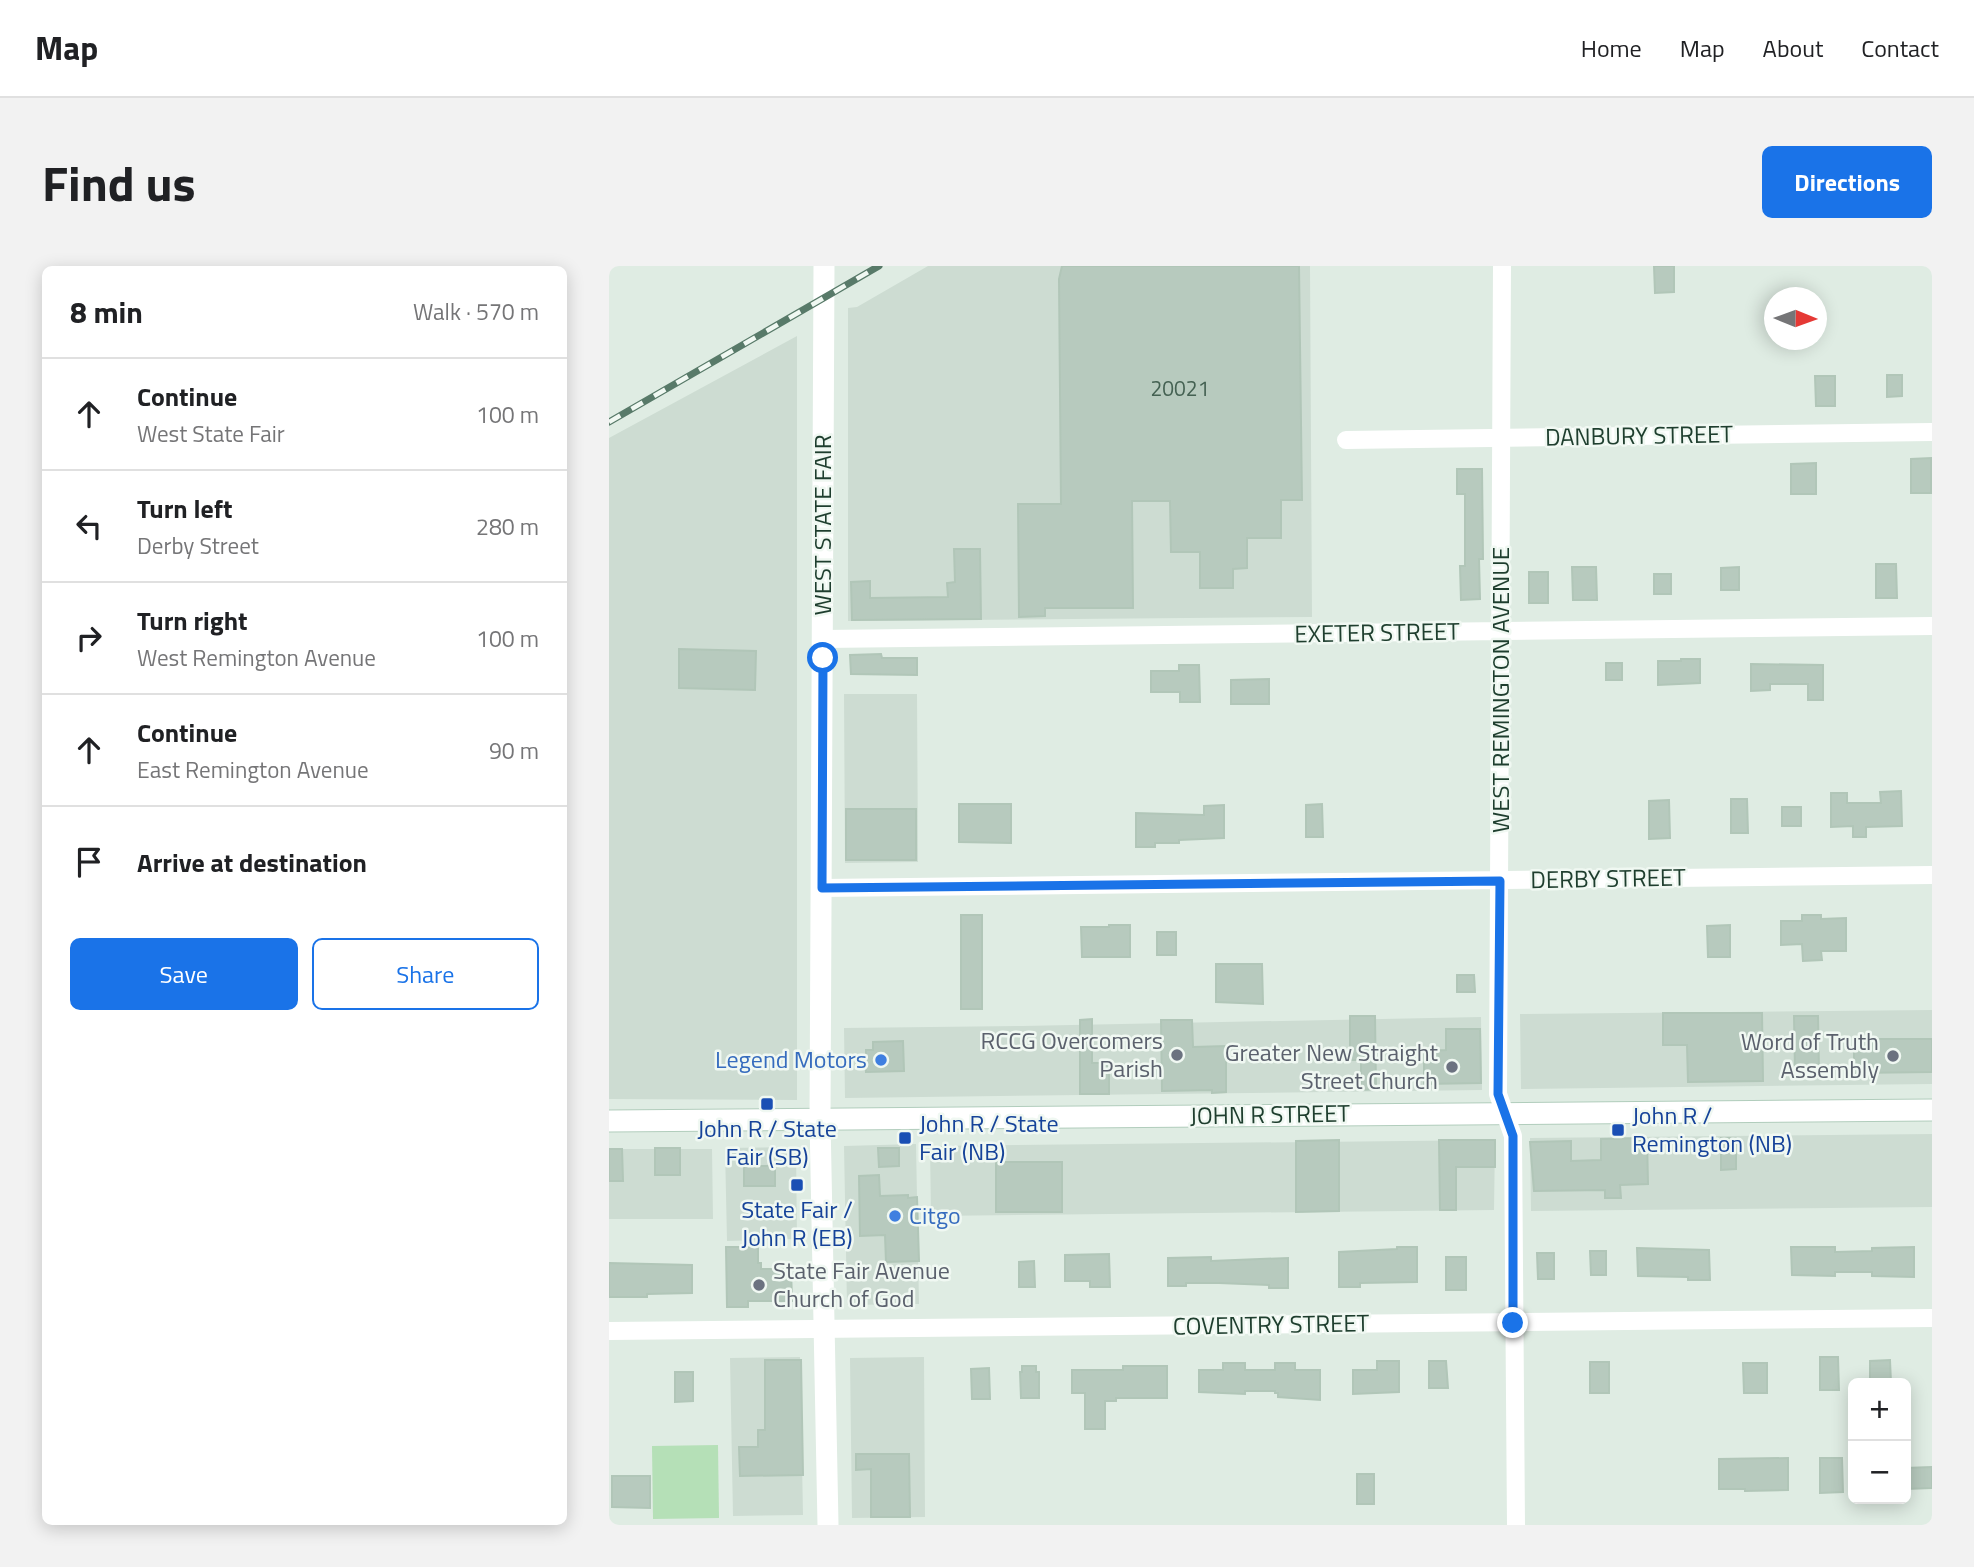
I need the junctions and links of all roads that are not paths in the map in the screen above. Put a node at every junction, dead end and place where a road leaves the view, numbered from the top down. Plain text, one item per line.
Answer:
1 (824, 266) edge
2 (1501, 266) edge
3 (1932, 432) edge
4 (1501, 437) junction
5 (1346, 440) dead end
6 (1932, 626) edge
7 (1501, 631) junction
8 (823, 639) junction
9 (1932, 875) edge
10 (1500, 881) junction
11 (822, 888) junction
12 (1932, 1110) edge
13 (1505, 1113) junction
14 (820, 1120) junction
15 (609, 1121) edge
16 (1932, 1318) edge
17 (1513, 1323) junction
18 (824, 1330) junction
19 (609, 1331) edge
20 (828, 1525) edge
21 (1516, 1525) edge

1 - 8 main road, WEST STATE FAIR
2 - 4 street, WEST REMINGTON AVENUE
3 - 4 street, DANBURY STREET
4 - 5 street, DANBURY STREET
4 - 7 street, WEST REMINGTON AVENUE
6 - 7 street, EXETER STREET
7 - 8 street, EXETER STREET
7 - 10 street, WEST REMINGTON AVENUE
8 - 11 main road, WEST STATE FAIR
9 - 10 street, DERBY STREET
10 - 11 street, DERBY STREET
10 - 13 street, WEST REMINGTON AVENUE
11 - 14 main road, WEST STATE FAIR
12 - 13 main road, JOHN R STREET
13 - 14 main road, JOHN R STREET
13 - 17 street, WEST REMINGTON AVENUE
14 - 15 main road, JOHN R STREET
14 - 18 main road, WEST STATE FAIR
16 - 17 street, COVENTRY STREET
17 - 18 street, COVENTRY STREET
17 - 21 street, WEST REMINGTON AVENUE
18 - 19 street, COVENTRY STREET
18 - 20 main road, WEST STATE FAIR

